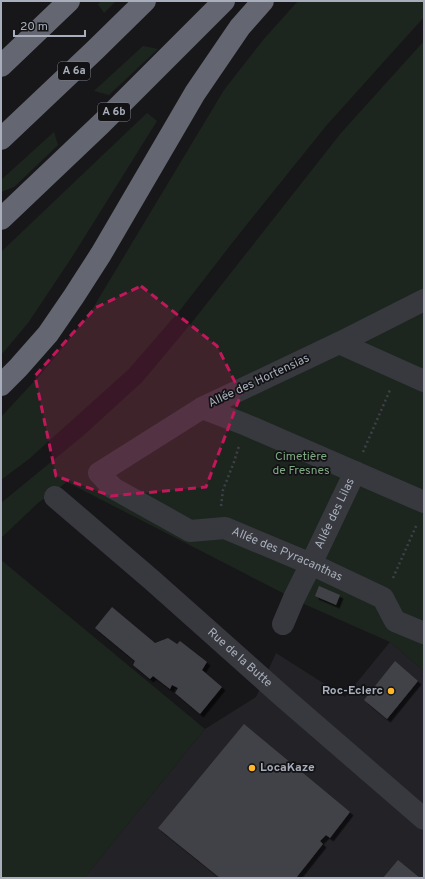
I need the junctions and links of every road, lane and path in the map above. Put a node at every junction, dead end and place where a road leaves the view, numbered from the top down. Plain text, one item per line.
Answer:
1 (69, 1) edge
2 (145, 1) edge
3 (224, 1) edge
4 (263, 1) edge
5 (1, 66) edge
6 (1, 138) edge
7 (1, 219) edge
8 (424, 300) edge
9 (339, 343) junction
10 (398, 370) junction
11 (424, 381) edge
12 (1, 385) edge
13 (202, 408) junction
14 (244, 424) junction
15 (354, 472) junction
16 (99, 473) joint
17 (55, 497) dead end
18 (424, 502) edge
19 (418, 523) dead end
20 (224, 528) junction
21 (311, 564) junction
22 (383, 598) junction
23 (283, 624) dead end
24 (424, 633) edge
25 (424, 819) edge

1 - 5 highway
2 - 6 highway, A 6a
3 - 7 highway, A 6b
4 - 12 highway
8 - 9 street, Allée des Hortensias
9 - 10 street
9 - 13 street, Allée des Hortensias
10 - 11 street
10 - 15 path
13 - 14 street
13 - 16 street, Allée des Hortensias
14 - 15 street
14 - 20 path
15 - 18 street
15 - 21 street, Allée des Lilas
16 - 20 street, Allée des Pyracanthas
17 - 25 street, Rue de la Butte
19 - 22 path
20 - 21 street, Allée des Pyracanthas
21 - 22 street, Allée des Pyracanthas
21 - 23 street, Allée des Lilas
22 - 24 street

